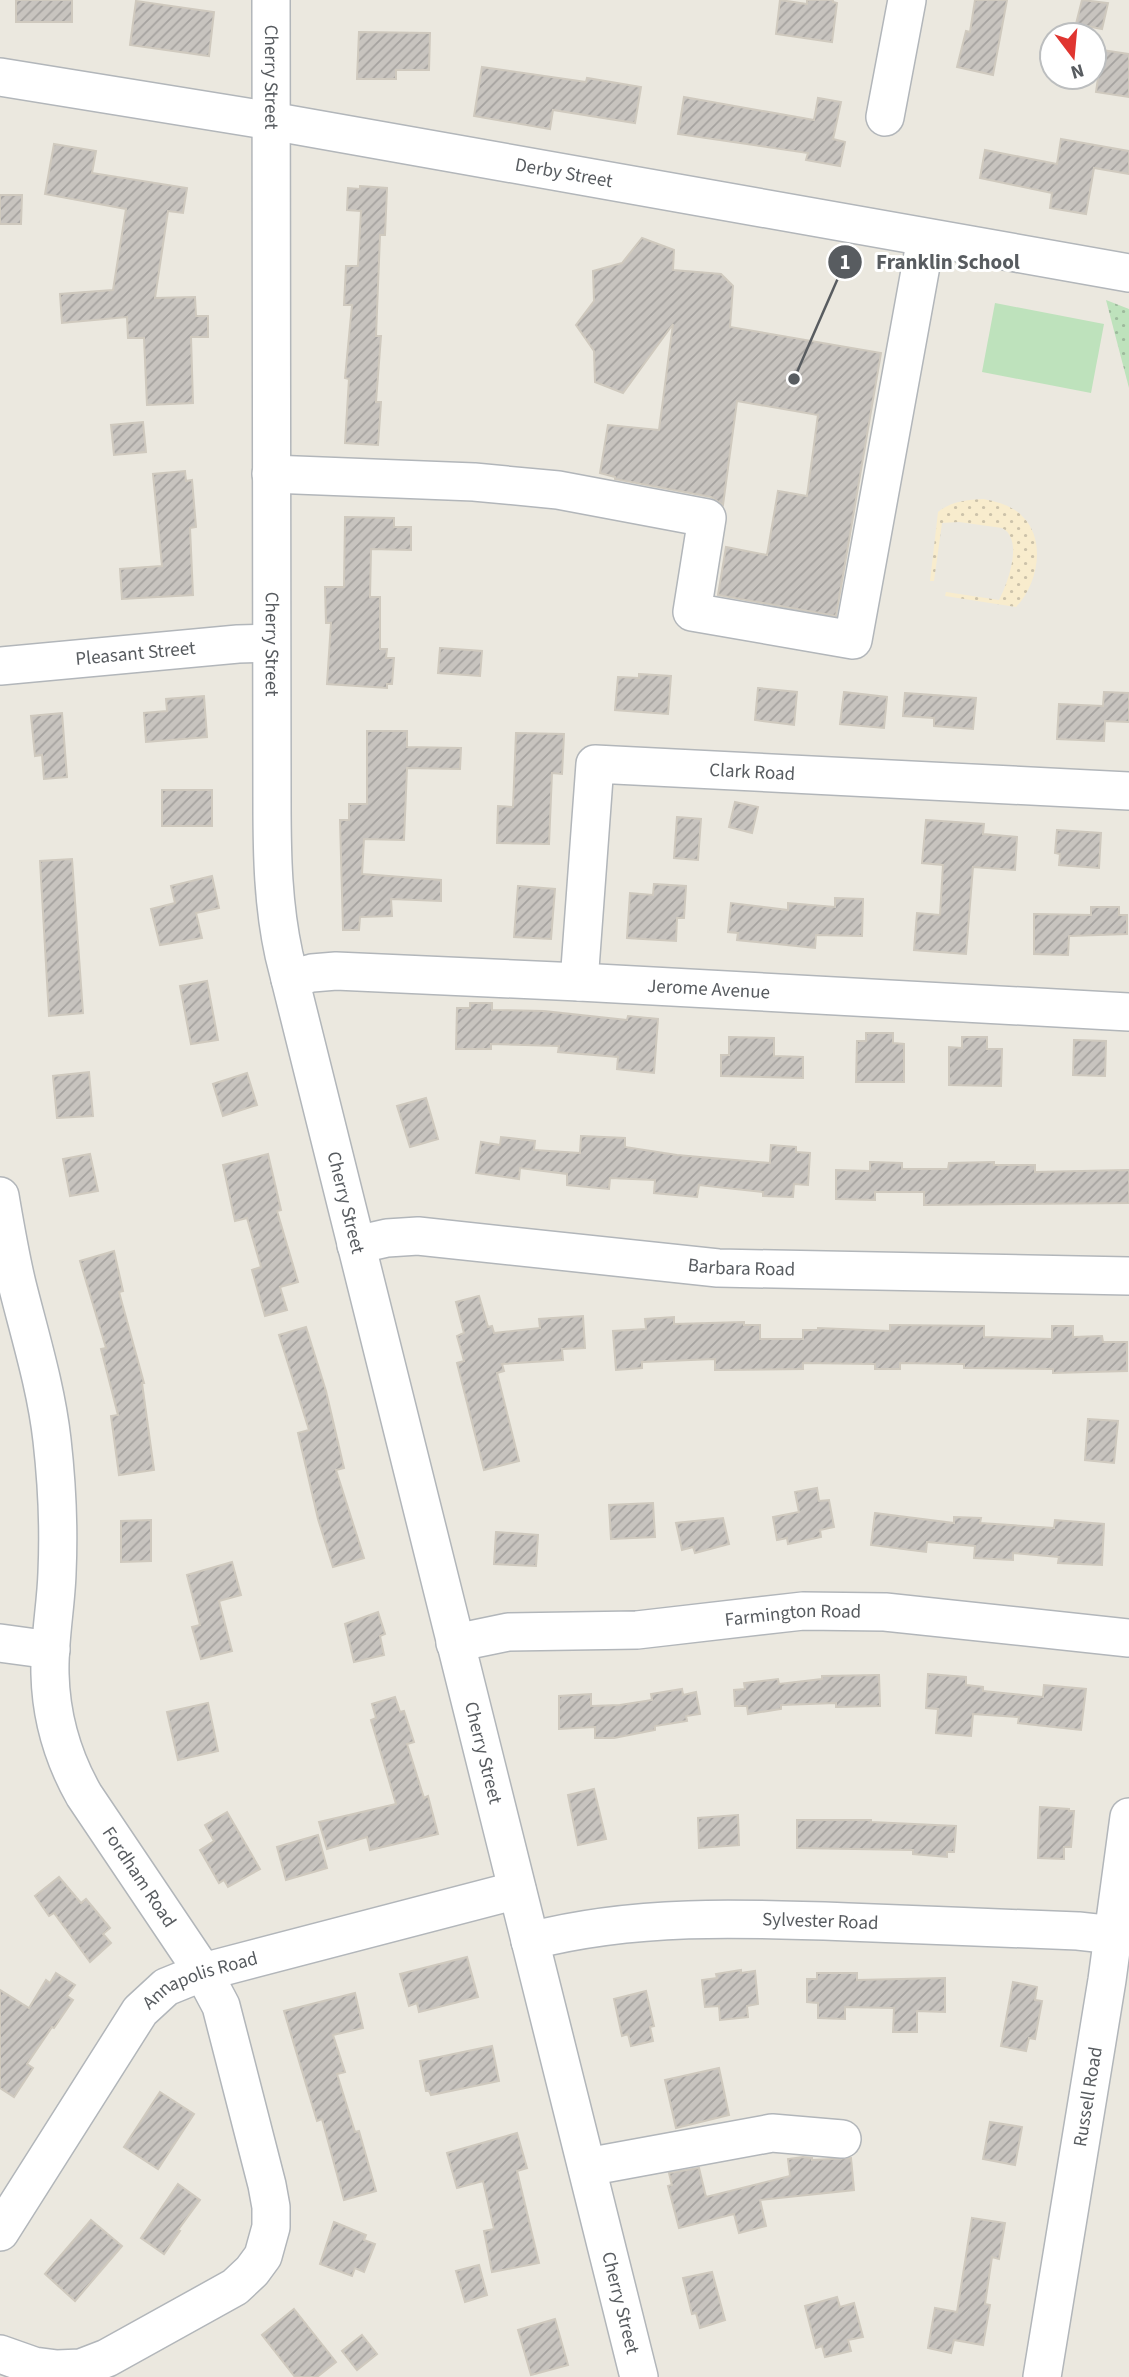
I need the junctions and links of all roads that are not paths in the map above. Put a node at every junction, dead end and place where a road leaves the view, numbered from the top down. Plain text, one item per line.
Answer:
1 (271, 0) edge
2 (907, 0) edge
3 (0, 77) edge
4 (885, 117) dead end
5 (271, 121) junction
6 (926, 238) junction
7 (1129, 273) edge
8 (271, 474) junction
9 (271, 643) junction
10 (0, 666) edge
11 (1129, 791) edge
12 (290, 979) junction
13 (579, 982) junction
14 (1129, 1012) edge
15 (0, 1196) edge
16 (356, 1245) junction
17 (1129, 1276) edge
18 (1129, 1638) edge
19 (0, 1643) edge
20 (455, 1643) junction
21 (51, 1650) junction
22 (1129, 1817) edge
23 (517, 1889) junction
24 (1114, 1935) junction
25 (530, 1941) junction
26 (203, 1972) junction
27 (842, 2139) dead end
28 (587, 2167) junction
29 (0, 2232) edge
30 (0, 2354) edge
31 (639, 2377) edge
32 (1042, 2377) edge

1 - 5 street, Cherry Street
2 - 4 street
3 - 5 street, Derby Street
5 - 6 street, Derby Street
5 - 8 street, Cherry Street
6 - 7 street, Derby Street
6 - 8 street
8 - 9 street, Cherry Street
9 - 10 street, Pleasant Street
9 - 12 street, Cherry Street
11 - 13 street, Clark Road
12 - 13 street, Jerome Avenue
12 - 16 street, Cherry Street
13 - 14 street, Jerome Avenue
15 - 21 street, Fordham Road
16 - 17 street, Barbara Road
16 - 20 street, Cherry Street
18 - 20 street, Farmington Road
19 - 21 street
20 - 23 street, Cherry Street
21 - 26 street, Fordham Road
22 - 24 street, Russell Road
23 - 25 street, Cherry Street
23 - 26 street, Annapolis Road
24 - 25 street, Sylvester Road
24 - 32 street, Russell Road
25 - 28 street, Cherry Street
26 - 29 street, Annapolis Road
26 - 30 street, Fordham Road
27 - 28 street
28 - 31 street, Cherry Street

